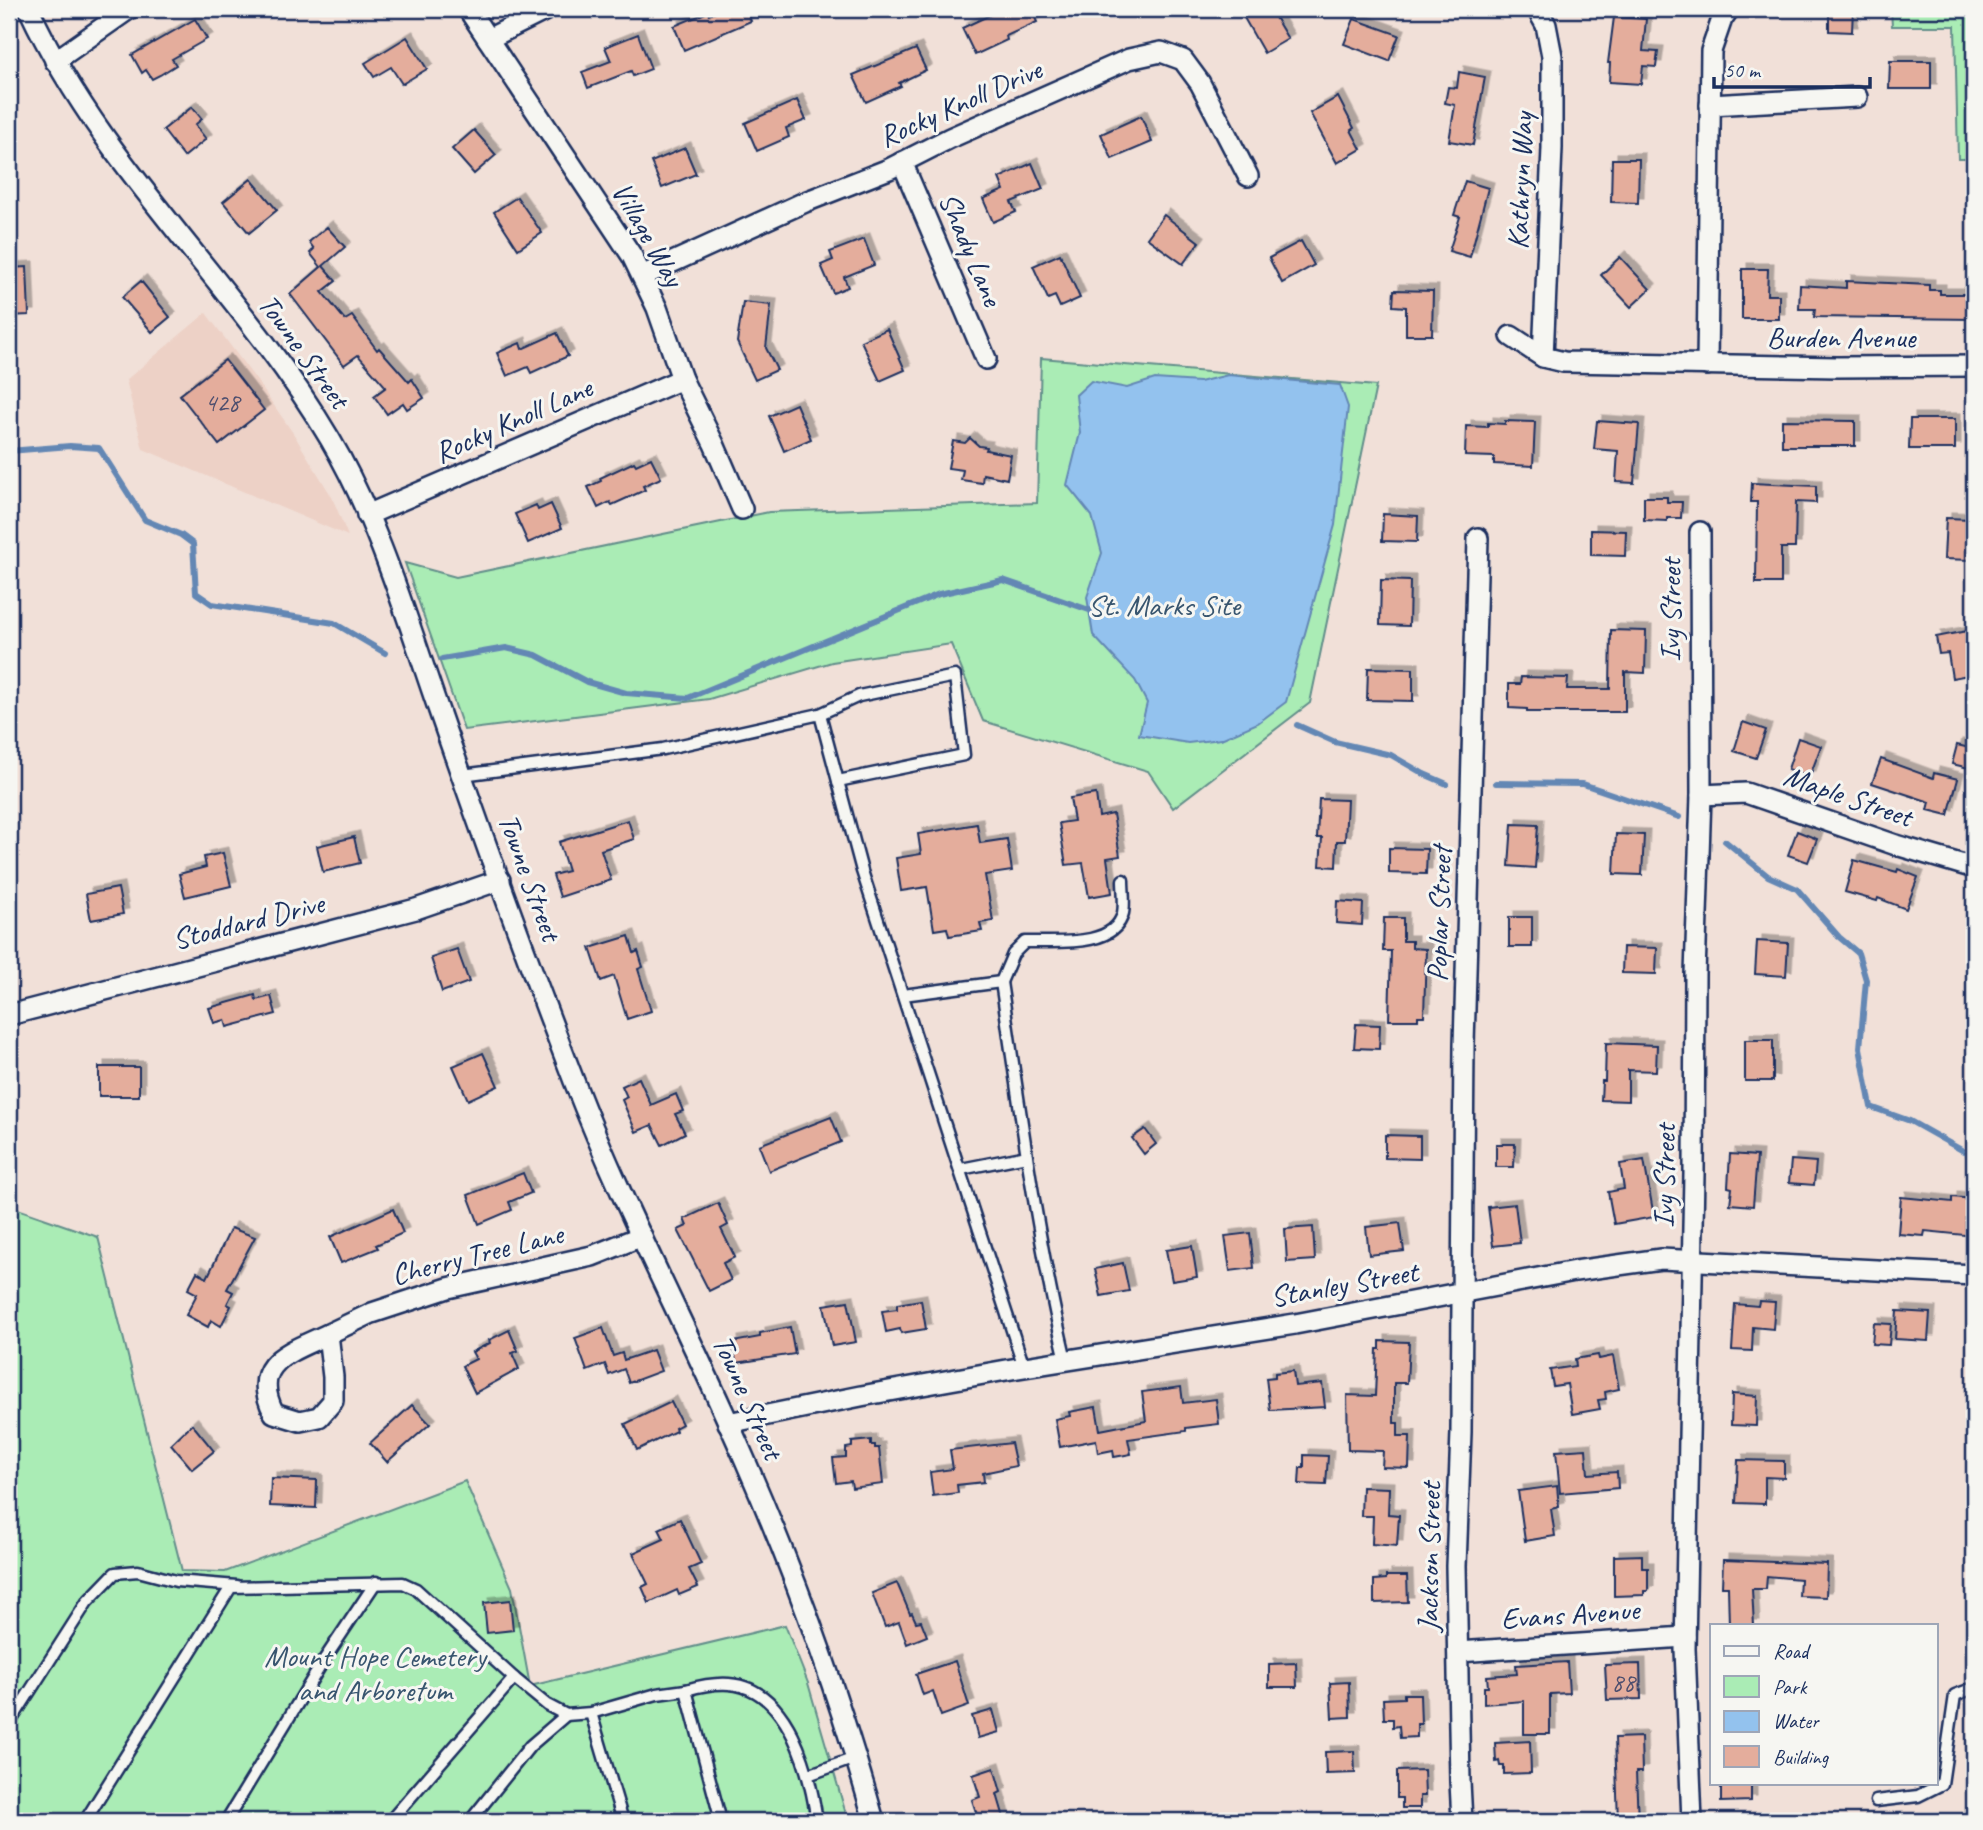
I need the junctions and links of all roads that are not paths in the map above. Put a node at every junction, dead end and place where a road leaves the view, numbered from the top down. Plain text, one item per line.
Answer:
1 (29, 9) edge
2 (129, 9) edge
3 (468, 9) edge
4 (548, 9) edge
5 (1536, 9) edge
6 (1728, 9) edge
7 (488, 39) junction
8 (55, 61) junction
9 (1857, 97) dead end
10 (1710, 105) junction
11 (902, 162) junction
12 (1248, 176) dead end
13 (642, 276) junction
14 (1511, 335) dead end
15 (1543, 357) junction
16 (985, 359) dead end
17 (1706, 365) junction
18 (1974, 366) edge
19 (682, 379) junction
20 (742, 509) dead end
21 (367, 515) junction
22 (1700, 532) dead end
23 (1478, 538) dead end
24 (820, 714) junction
25 (462, 775) junction
26 (838, 781) junction
27 (1701, 795) junction
28 (1974, 868) edge
29 (500, 880) junction
30 (1123, 880) dead end
31 (1001, 982) junction
32 (903, 995) junction
33 (9, 1016) edge
34 (1027, 1156) junction
35 (961, 1169) junction
36 (642, 1236) junction
37 (1692, 1260) junction
38 (1974, 1275) edge
39 (1463, 1293) junction
40 (328, 1334) junction
41 (1066, 1360) junction
42 (1024, 1367) junction
43 (728, 1423) junction
44 (376, 1582) junction
45 (237, 1586) junction
46 (1685, 1637) junction
47 (1458, 1652) junction
48 (514, 1678) junction
49 (1974, 1688) edge
50 (686, 1690) junction
51 (591, 1713) junction
52 (566, 1715) junction
53 (9, 1724) edge
54 (855, 1758) junction
55 (808, 1774) junction
56 (1876, 1801) dead end
57 (9, 1815) edge
58 (20, 1821) edge
59 (85, 1821) edge
60 (226, 1821) edge
61 (390, 1821) edge
62 (470, 1821) edge
63 (622, 1821) edge
64 (720, 1821) edge
65 (817, 1821) edge
66 (874, 1821) edge
67 (1462, 1821) edge
68 (1692, 1821) edge

1 - 8 street, Towne Street
2 - 8 street
3 - 7 street, Village Way
4 - 7 street
5 - 15 street, Kathryn Way
6 - 10 street
7 - 13 street, Village Way
8 - 21 street, Towne Street
9 - 10 street
10 - 17 street
11 - 12 street, Rocky Knoll Drive
11 - 13 street, Rocky Knoll Drive
11 - 16 street, Shady Lane
13 - 19 street, Village Way
14 - 15 street
15 - 17 street, Burden Avenue
17 - 18 street, Burden Avenue
19 - 20 street, Village Way
19 - 21 street, Rocky Knoll Lane
21 - 25 street, Towne Street
22 - 27 street, Ivy Street
23 - 39 street, Poplar Street
24 - 25 lane
24 - 26 lane
24 - 26 lane
25 - 29 street, Towne Street
26 - 32 lane
27 - 28 street, Maple Street
27 - 37 street, Ivy Street
29 - 33 street, Stoddard Drive
29 - 36 street, Towne Street
30 - 31 lane
31 - 32 lane
31 - 34 lane
32 - 35 lane
34 - 35 lane
34 - 41 lane
35 - 42 lane
36 - 40 street, Cherry Tree Lane
36 - 43 street, Towne Street
37 - 38 street, Stanley Street
37 - 39 street, Stanley Street
37 - 46 street, Ivy Street
39 - 41 street, Stanley Street
39 - 47 street, Jackson Street
40 - 40 street, Cherry Tree Lane
41 - 42 street, Stanley Street
42 - 43 street, Stanley Street
43 - 54 street, Towne Street
44 - 45 lane
44 - 48 lane
44 - 60 lane
45 - 53 lane
45 - 59 lane
46 - 47 street, Evans Avenue
46 - 68 street, Ivy Street
47 - 67 street, Jackson Street
48 - 52 lane
48 - 61 lane
49 - 56 lane
50 - 51 lane
50 - 55 lane
50 - 64 lane
51 - 52 lane
51 - 63 lane
52 - 62 lane
54 - 55 lane
54 - 66 street, Towne Street
55 - 65 lane
57 - 58 lane

